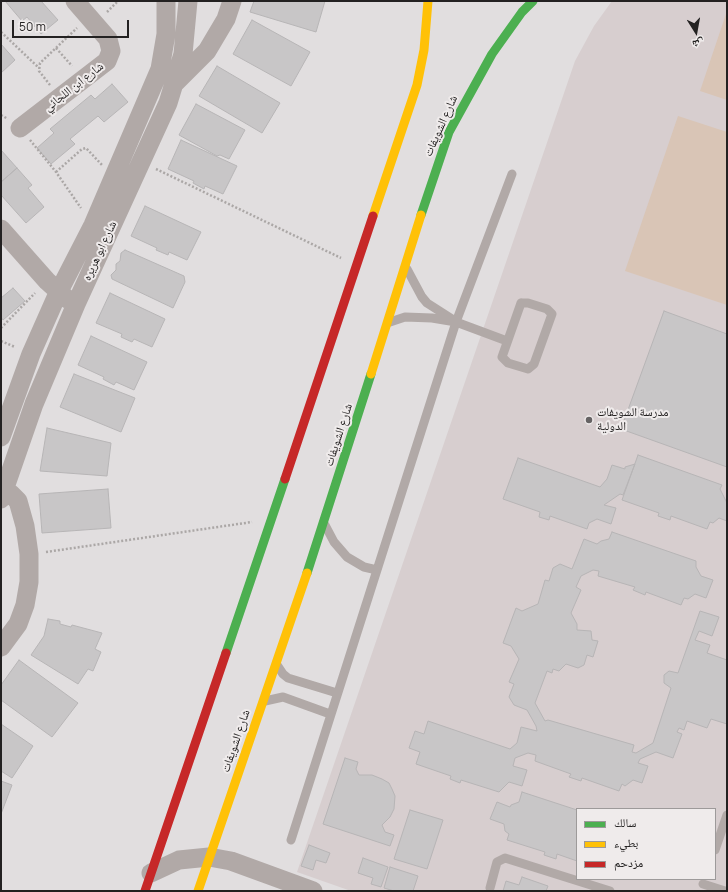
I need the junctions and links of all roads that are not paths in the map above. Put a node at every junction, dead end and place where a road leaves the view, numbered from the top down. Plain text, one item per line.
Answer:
1 (75, 1) edge
2 (166, 1) edge
3 (188, 1) edge
4 (232, 1) edge
5 (428, 1) edge
6 (436, 1) edge
7 (523, 1) edge
8 (533, 1) edge
9 (522, 12) junction
10 (428, 13) junction
11 (174, 84) junction
12 (20, 128) road end
13 (512, 174) dead end
14 (1, 229) edge
15 (405, 264) junction
16 (53, 287) junction
17 (76, 304) junction
18 (456, 322) junction
19 (386, 324) junction
20 (507, 340) junction
21 (1, 437) edge
22 (2, 492) edge
23 (324, 522) junction
24 (377, 570) junction
25 (1, 647) edge
26 (276, 663) junction
27 (337, 693) junction
28 (262, 703) junction
29 (330, 714) junction
30 (727, 815) edge
31 (291, 840) dead end
32 (716, 847) edge
33 (209, 857) junction
34 (151, 872) junction
35 (703, 884) edge
36 (490, 888) dead end
37 (145, 891) edge
38 (198, 891) edge
39 (313, 891) edge
40 (610, 891) edge
41 (725, 891) edge

1 - 12 street, شارع ابن اللجائي
2 - 16 street, شارع ابو هريره
3 - 11 street, شارع ابو هريره
4 - 11 street
5 - 10 main road
6 - 10 main road
7 - 9 main road
8 - 9 main road, شارع الشويفات
9 - 15 main road, شارع الشويفات
10 - 34 main road
11 - 17 street, شارع ابو هريره
13 - 18 lane
14 - 16 street
15 - 18 lane
15 - 19 main road, شارع الشويفات
16 - 17 street
16 - 21 street, شارع ابو هريره
17 - 22 street, شارع ابو هريره
18 - 19 lane
18 - 20 lane
18 - 24 lane
19 - 23 main road, شارع الشويفات
20 - 20 lane
22 - 25 street
23 - 24 lane
23 - 26 main road, شارع الشويفات
24 - 27 lane
26 - 27 lane
26 - 28 main road, شارع الشويفات
27 - 29 lane
28 - 29 lane
28 - 33 main road, شارع الشويفات
29 - 31 lane
30 - 32 lane
33 - 34 street
33 - 38 main road, شارع الشويفات
33 - 39 street
34 - 37 main road
35 - 41 lane
36 - 40 lane

